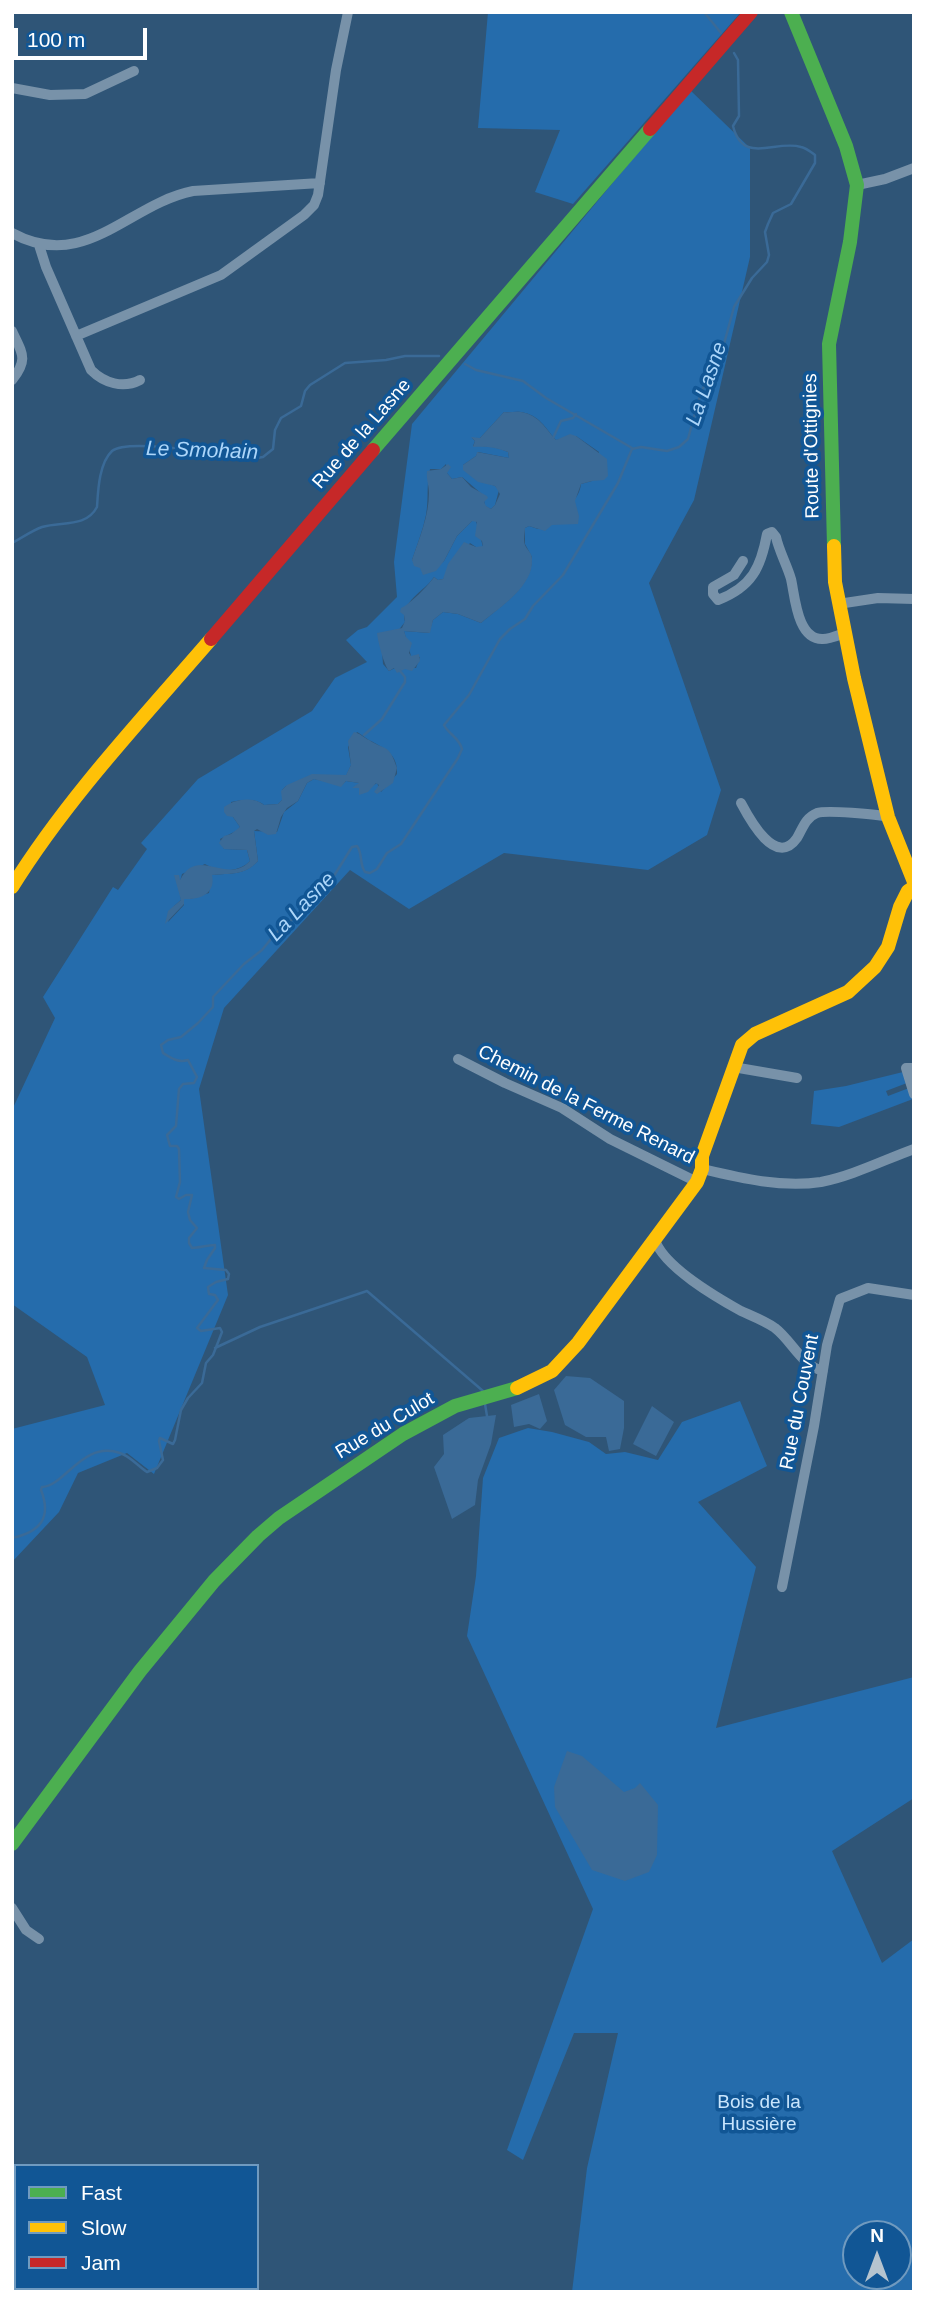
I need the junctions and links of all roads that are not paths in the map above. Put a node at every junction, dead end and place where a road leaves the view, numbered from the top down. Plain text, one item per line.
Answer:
1 (348, 12) edge
2 (751, 12) edge
3 (791, 12) edge
4 (134, 71) dead end
5 (12, 88) edge
6 (914, 167) edge
7 (320, 183) junction
8 (857, 185) junction
9 (12, 233) edge
10 (39, 245) junction
11 (12, 331) edge
12 (76, 336) junction
13 (12, 380) edge
14 (140, 380) dead end
15 (743, 561) dead end
16 (914, 600) edge
17 (838, 604) junction
18 (845, 633) junction
19 (741, 803) dead end
20 (888, 817) junction
21 (914, 885) edge
22 (12, 887) edge
23 (458, 1059) dead end
24 (733, 1067) junction
25 (914, 1068) edge
26 (797, 1078) dead end
27 (914, 1094) edge
28 (914, 1149) edge
29 (699, 1175) junction
30 (655, 1240) junction
31 (914, 1295) edge
32 (823, 1371) junction
33 (782, 1587) dead end
34 (12, 1844) edge
35 (12, 1908) edge
36 (39, 1939) dead end

1 - 7 street
2 - 22 street, Rue de la Lasne
3 - 8 street, Route d'Ottignies
4 - 5 street
6 - 8 street
7 - 10 street
7 - 12 street
8 - 17 street, Route d'Ottignies
9 - 10 street
10 - 12 street
11 - 13 street
12 - 14 street
15 - 18 street
16 - 17 street
17 - 18 street, Route d'Ottignies
18 - 20 street, Route d'Ottignies
19 - 20 street
20 - 21 street, Route d'Ottignies
21 - 24 street
23 - 29 street, Chemin de la Ferme Renard
24 - 26 street
24 - 29 street
25 - 27 street
28 - 29 street
29 - 30 street, Rue du Culot
30 - 32 street
30 - 34 street, Rue du Culot
31 - 32 street, Rue du Couvent
32 - 33 street, Rue du Couvent
35 - 36 street

